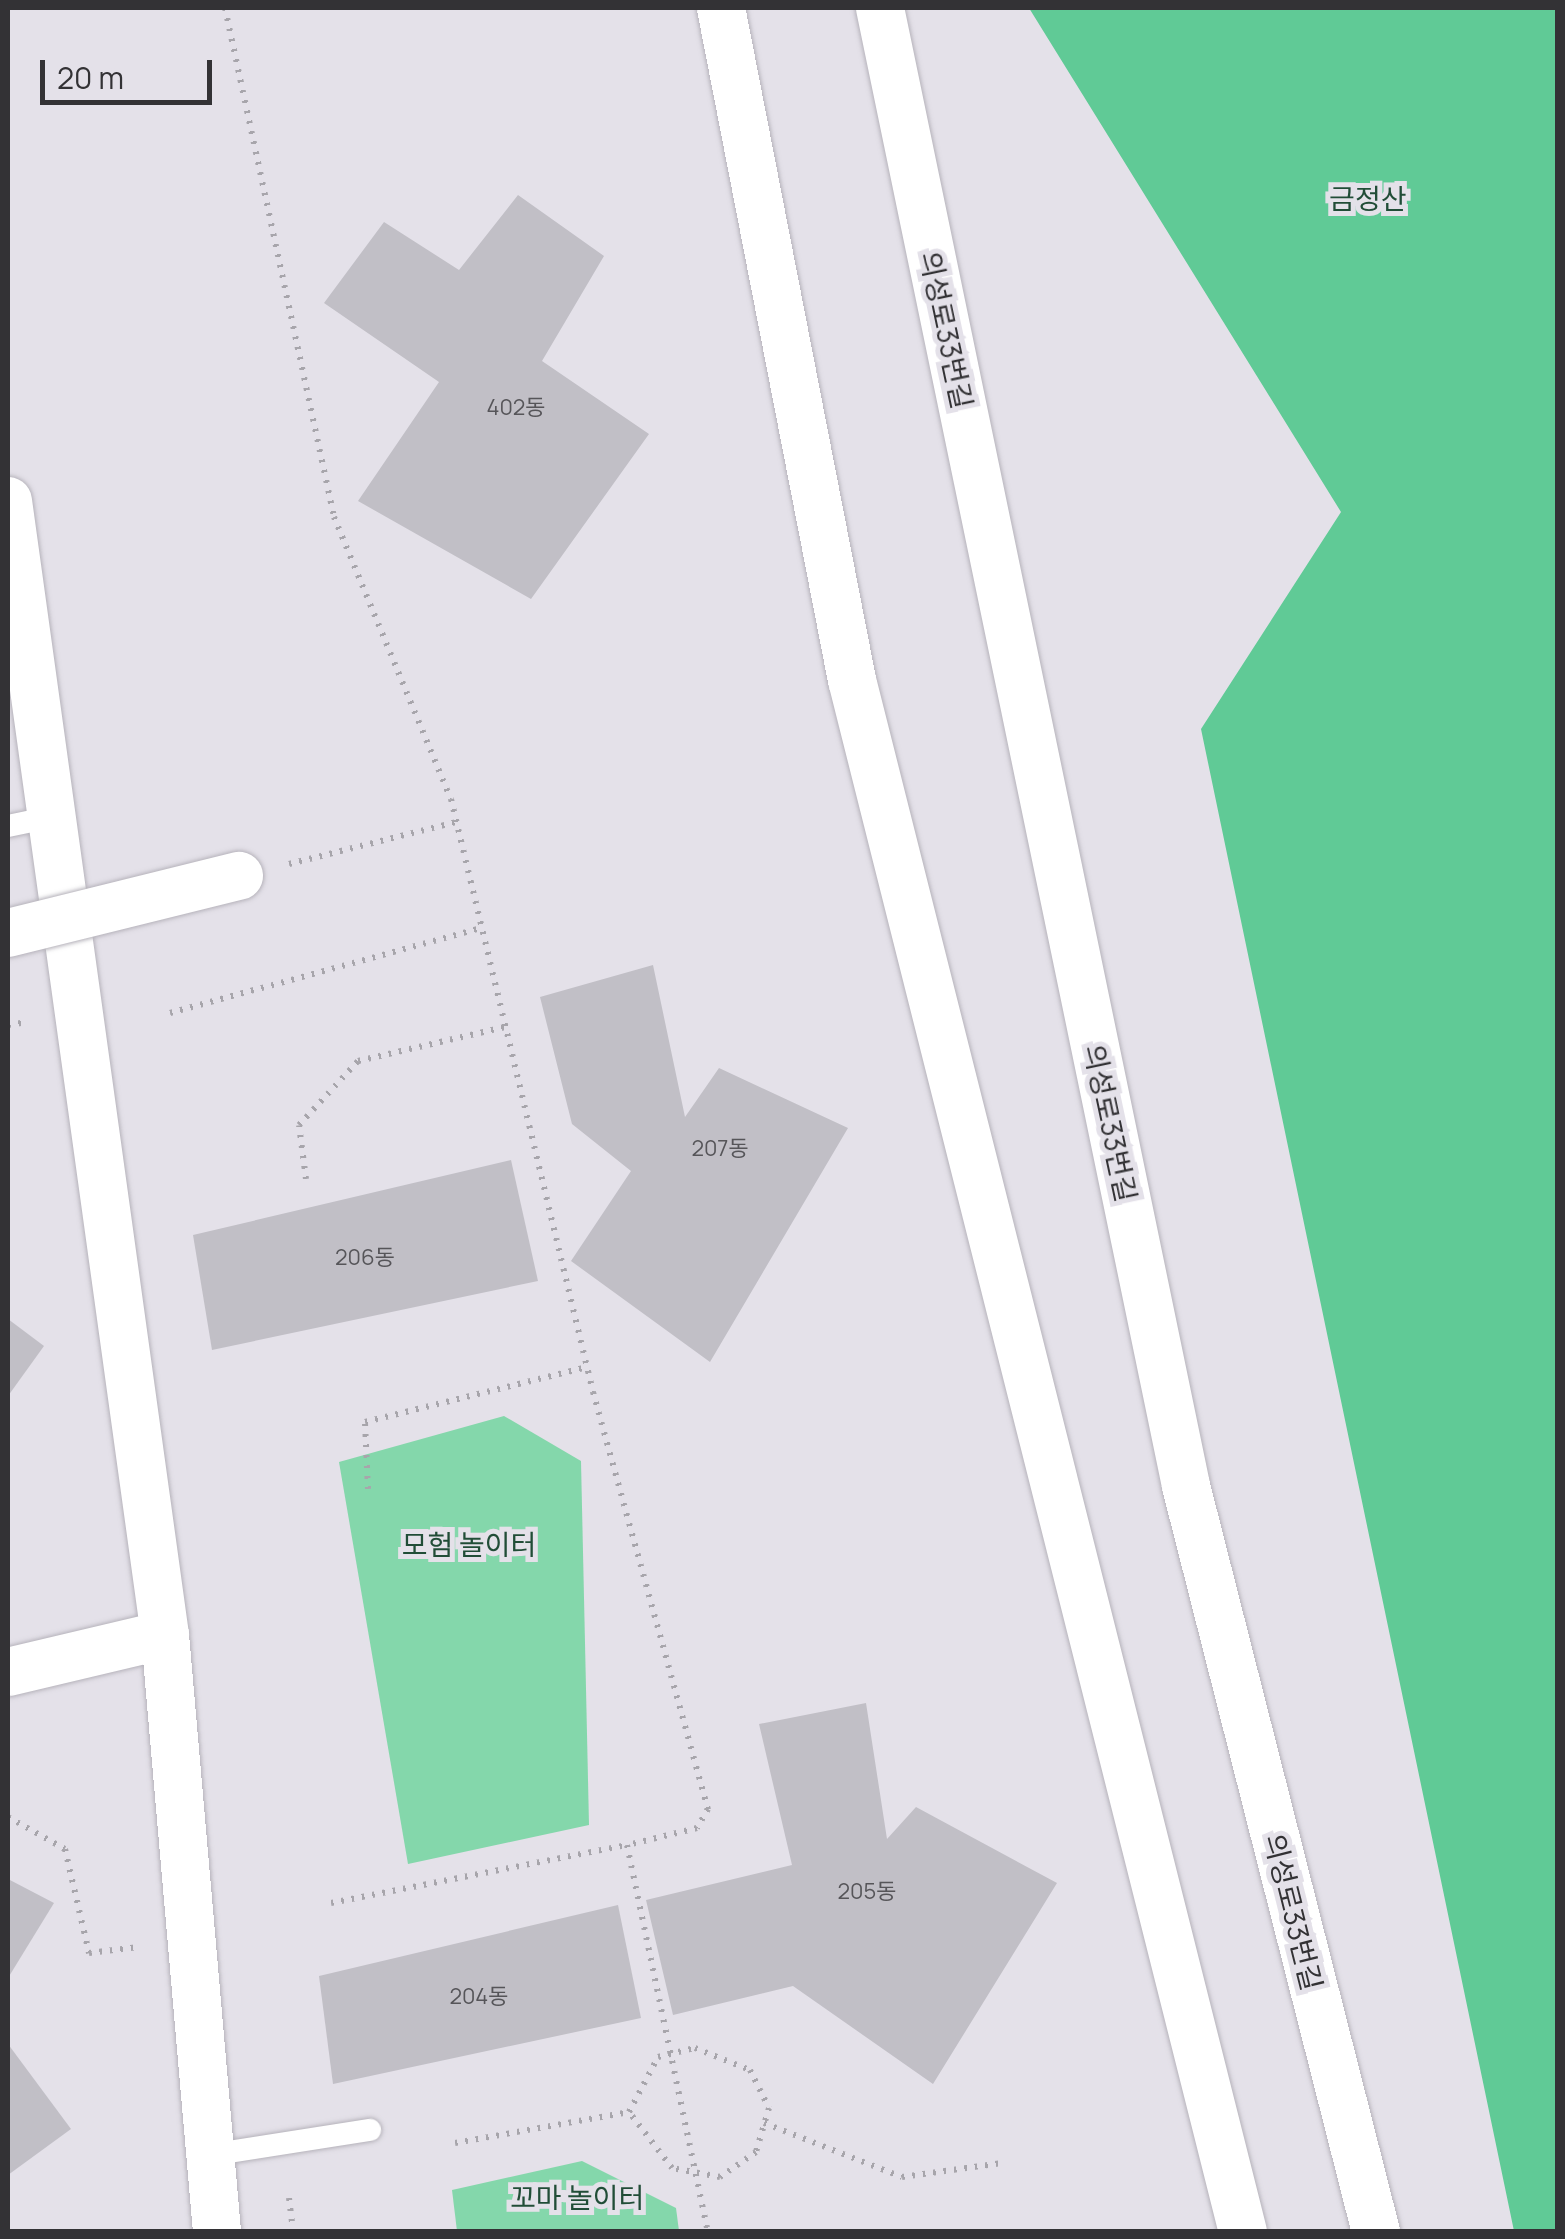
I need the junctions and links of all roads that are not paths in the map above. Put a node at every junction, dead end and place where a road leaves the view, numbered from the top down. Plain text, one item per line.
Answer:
1 (721, 8) edge
2 (880, 8) edge
3 (8, 501) edge
4 (56, 816) junction
5 (8, 826) edge
6 (239, 876) road end
7 (8, 933) edge
8 (165, 1636) junction
9 (8, 1672) edge
10 (370, 2130) dead end
11 (210, 2155) junction
12 (217, 2232) edge
13 (1243, 2232) edge
14 (1376, 2232) edge

1 - 13 street
2 - 14 street, 의성로33번길
3 - 4 street
4 - 5 lane
4 - 8 street
6 - 7 street, bridge
8 - 9 street
8 - 11 street
10 - 11 lane
11 - 12 street

